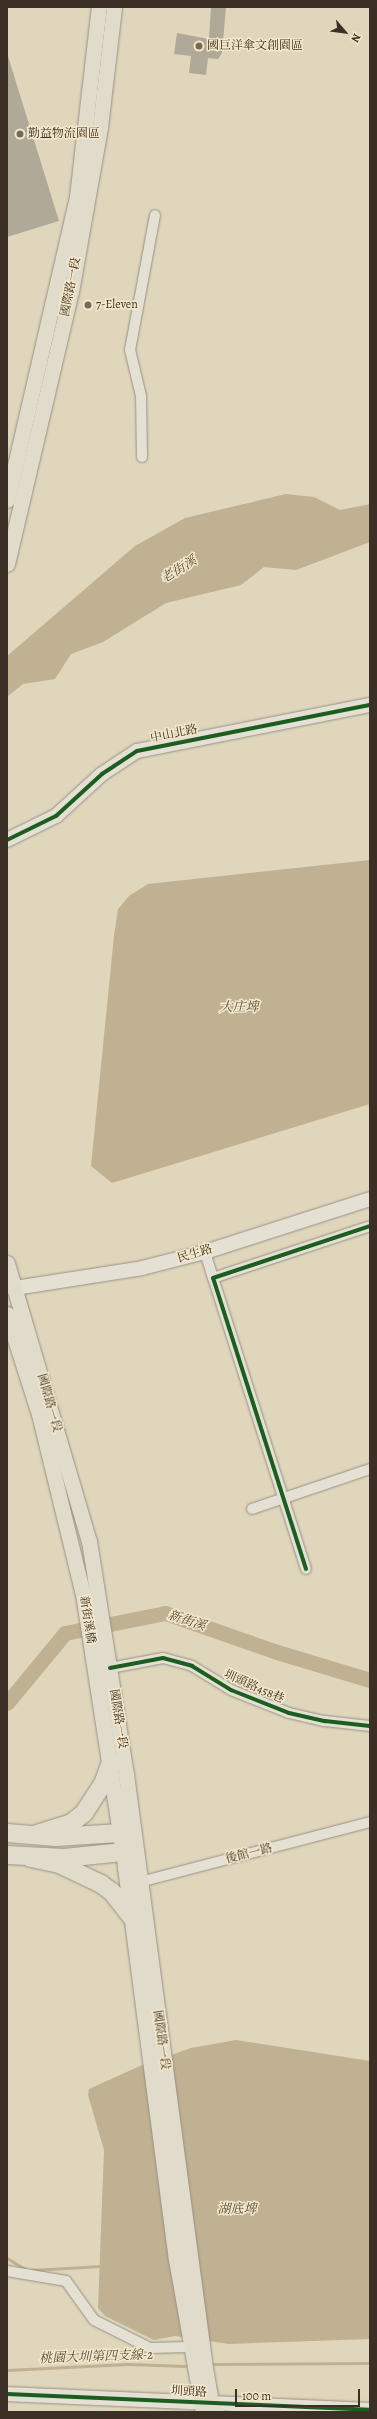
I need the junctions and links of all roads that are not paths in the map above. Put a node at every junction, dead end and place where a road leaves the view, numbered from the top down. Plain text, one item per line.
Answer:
1 (100, 7) edge
2 (114, 7) edge
3 (155, 215) dead end
4 (142, 457) dead end
5 (7, 500) edge
6 (7, 564) edge
7 (370, 705) edge
8 (7, 840) edge
9 (370, 1199) edge
10 (370, 1226) edge
11 (205, 1252) junction
12 (7, 1263) edge
13 (213, 1278) junction
14 (10, 1289) edge
15 (7, 1314) edge
16 (370, 1469) edge
17 (283, 1497) junction
18 (252, 1509) dead end
19 (77, 1566) joint
20 (94, 1567) joint
21 (306, 1569) dead end
22 (110, 1668) junction
23 (96, 1674) joint
24 (370, 1726) edge
25 (111, 1762) junction
26 (370, 1822) edge
27 (7, 1833) edge
28 (33, 1835) junction
29 (127, 1835) junction
30 (123, 1852) junction
31 (7, 1855) edge
32 (31, 1858) junction
33 (133, 1884) junction
34 (132, 1918) junction
35 (7, 2271) edge
36 (190, 2347) junction
37 (7, 2394) edge
38 (207, 2409) edge
39 (370, 2410) edge

1 - 5 main road, 國際路一段
2 - 6 main road, 國際路一段
3 - 4 street
7 - 8 street, 中山北路
9 - 11 street, 民生路
10 - 13 street
11 - 13 street
11 - 14 street, 民生路
12 - 14 main road, 國際路一段
13 - 17 street
14 - 20 main road, 國際路一段
15 - 19 main road, 國際路一段
16 - 17 street
17 - 18 street
17 - 21 street
19 - 23 main road, 新街溪橋
20 - 22 main road, 新街溪橋
22 - 24 street, 圳頭路458巷
22 - 29 main road, 國際路一段
23 - 25 main road, 國際路一段
25 - 28 highway
25 - 29 main road, 國際路一段
26 - 33 street, 後館一路
27 - 28 highway
28 - 29 highway
29 - 30 main road
29 - 33 main road, 國際路一段
30 - 32 highway
30 - 33 main road, 國際路一段
31 - 32 highway
32 - 34 highway
33 - 34 main road, 國際路一段
33 - 38 main road, 國際路一段
34 - 36 main road, 國際路一段
35 - 36 street
36 - 38 main road, 國際路一段
37 - 38 street, 圳頭路
38 - 39 street, 圳頭路

